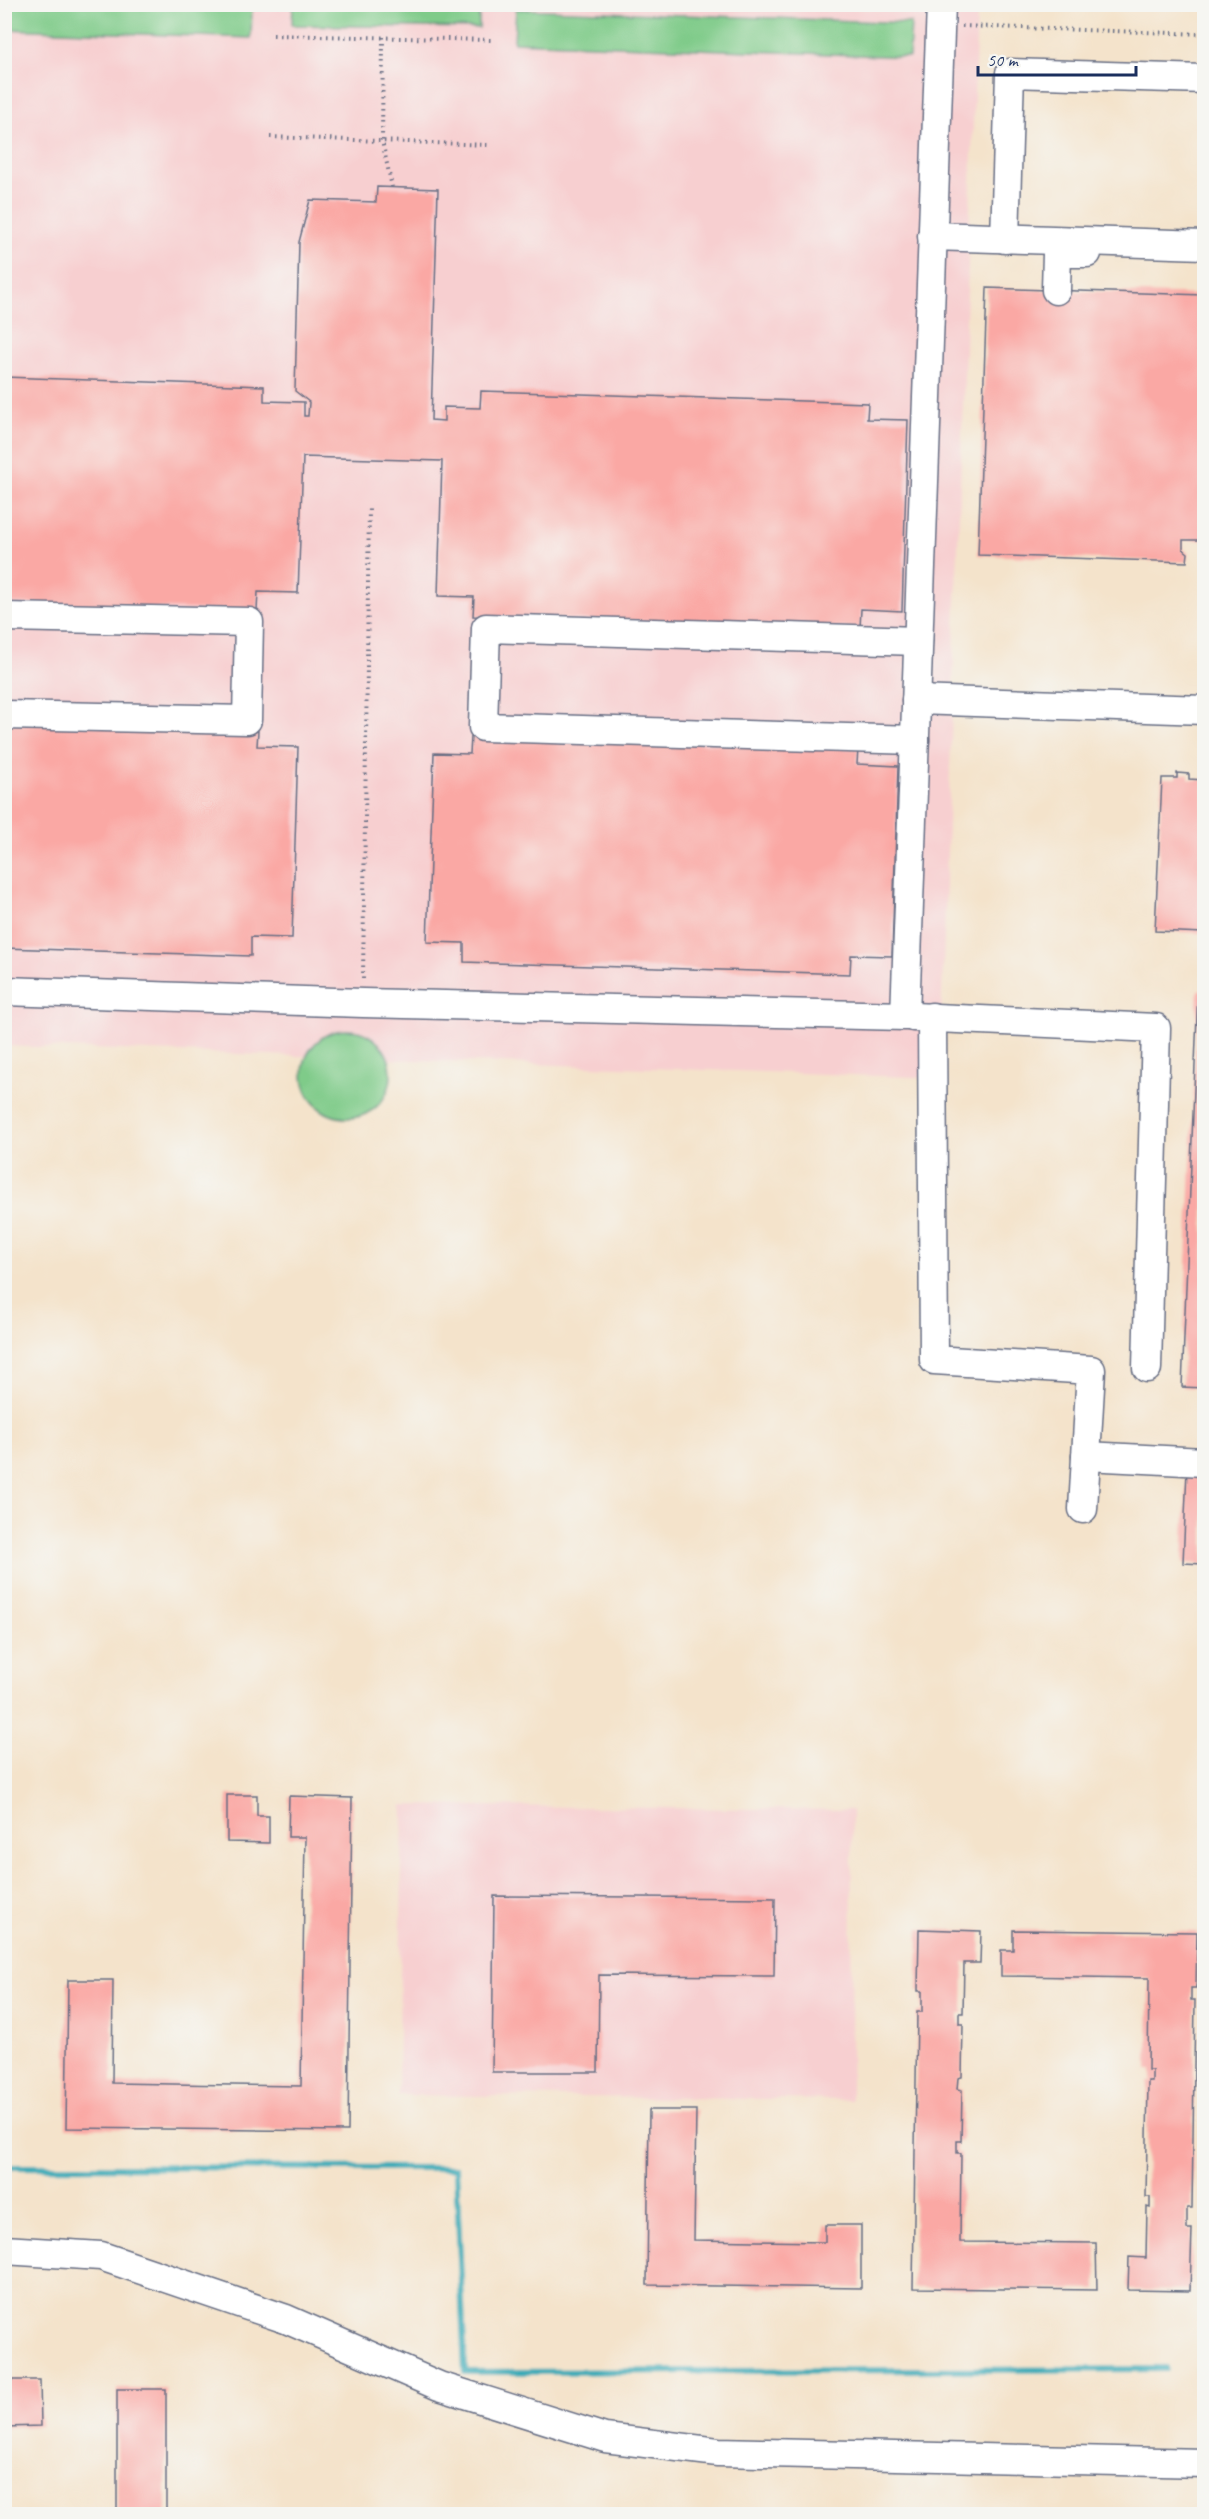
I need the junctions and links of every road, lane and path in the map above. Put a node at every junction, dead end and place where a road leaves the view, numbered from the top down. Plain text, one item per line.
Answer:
1 (940, 15) edge
2 (1204, 34) edge
3 (273, 35) dead end
4 (383, 37) junction
5 (492, 40) dead end
6 (1204, 79) edge
7 (270, 137) dead end
8 (382, 141) junction
9 (489, 145) dead end
10 (392, 187) dead end
11 (932, 236) junction
12 (1005, 239) junction
13 (1204, 245) edge
14 (1204, 255) edge
15 (1056, 290) dead end
16 (369, 506) dead end
17 (4, 617) edge
18 (918, 641) junction
19 (916, 700) junction
20 (1204, 710) edge
21 (4, 715) edge
22 (915, 740) junction
23 (4, 991) edge
24 (363, 1003) junction
25 (918, 1017) junction
26 (1147, 1368) dead end
27 (1086, 1456) junction
28 (1204, 1462) edge
29 (1083, 1509) dead end
30 (4, 2250) edge
31 (1204, 2463) edge

1 - 2 path
1 - 11 street
3 - 4 path
4 - 5 path
4 - 8 path
6 - 12 street
7 - 8 path
8 - 9 path
8 - 10 path
11 - 12 street
11 - 18 street
12 - 13 street
14 - 15 street
16 - 24 path
17 - 21 street
18 - 19 street
18 - 22 street
19 - 20 street
19 - 22 street
22 - 25 street
23 - 24 street
24 - 25 street
25 - 26 street
25 - 27 street
27 - 28 street
27 - 29 street
30 - 31 street

